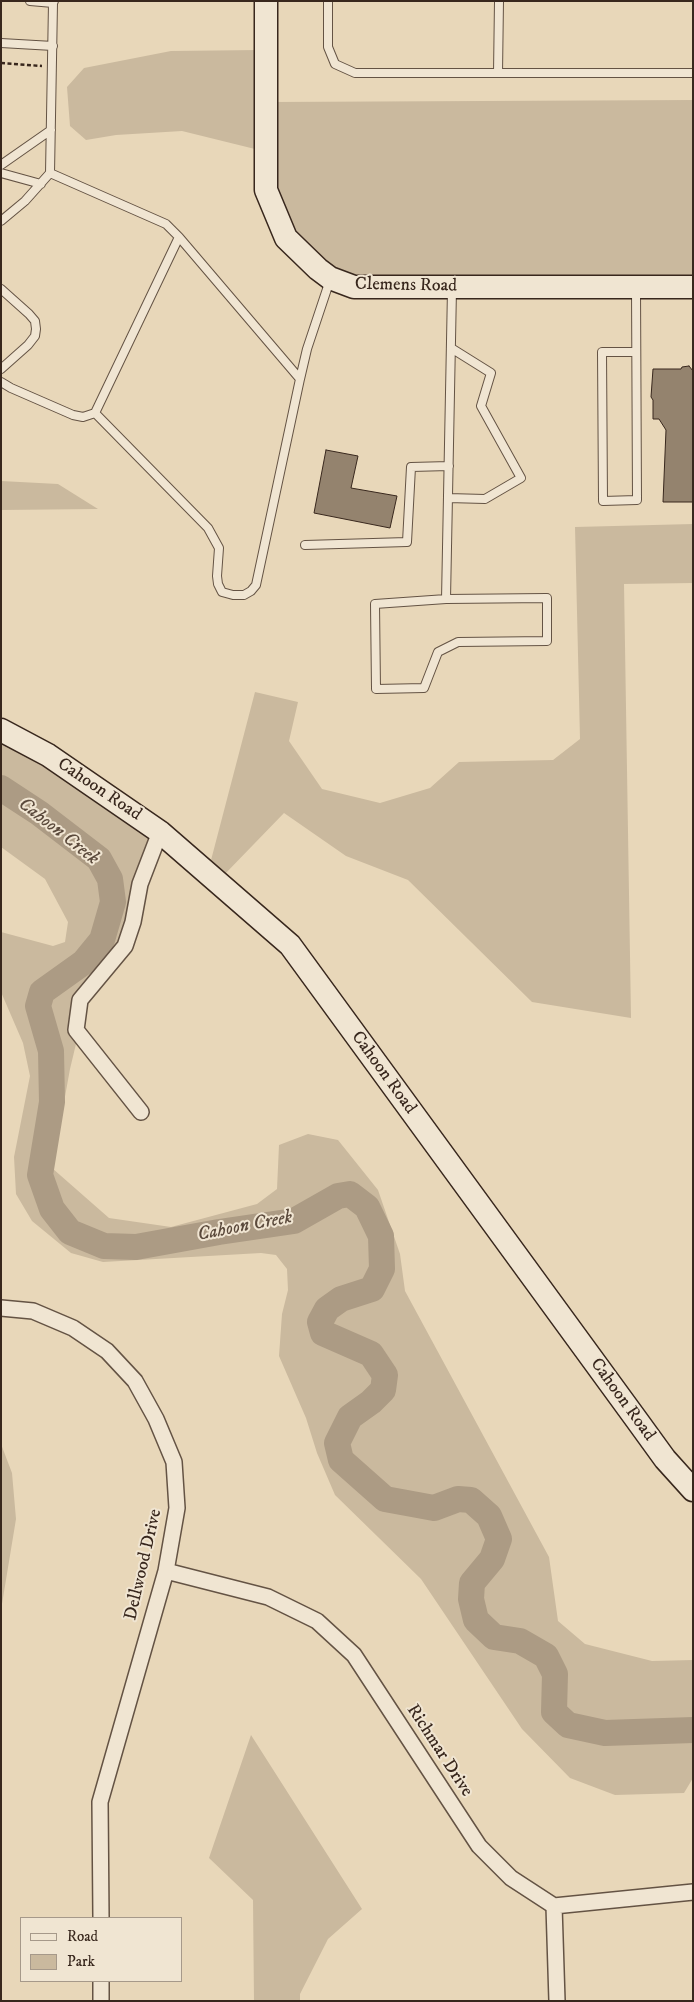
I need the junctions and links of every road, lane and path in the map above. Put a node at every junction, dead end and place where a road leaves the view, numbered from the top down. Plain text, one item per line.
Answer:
1 (30, 1) edge
2 (266, 1) edge
3 (328, 1) edge
4 (498, 1) edge
5 (53, 2) edge
6 (1, 43) edge
7 (53, 46) junction
8 (1, 62) edge
9 (498, 73) junction
10 (693, 73) edge
11 (43, 74) dead end
12 (50, 130) junction
13 (1, 164) edge
14 (1, 173) edge
15 (50, 173) junction
16 (41, 184) junction
17 (1, 221) edge
18 (179, 238) junction
19 (330, 278) junction
20 (452, 287) junction
21 (636, 287) junction
22 (693, 287) edge
23 (1, 289) edge
24 (451, 348) junction
25 (636, 352) junction
26 (1, 369) edge
27 (300, 379) junction
28 (1, 382) edge
29 (95, 413) junction
30 (449, 466) junction
31 (448, 498) junction
32 (305, 545) dead end
33 (446, 600) junction
34 (1, 730) edge
35 (160, 832) junction
36 (141, 1112) dead end
37 (1, 1308) edge
38 (693, 1490) edge
39 (166, 1571) junction
40 (693, 1892) edge
41 (554, 1906) junction
42 (100, 1917) edge
43 (101, 1982) edge
44 (101, 2001) edge
45 (557, 2001) edge

1 - 5 lane
2 - 19 street, Clemens Road
3 - 9 lane
4 - 9 lane
5 - 7 lane
6 - 7 lane
7 - 12 lane
8 - 11 path
9 - 10 lane
12 - 13 lane
12 - 15 lane
14 - 16 lane
15 - 16 lane
15 - 18 lane
16 - 17 lane
18 - 27 lane
18 - 29 lane
19 - 20 street, Clemens Road
19 - 27 lane
20 - 21 street, Clemens Road
20 - 24 lane
21 - 22 street, Clemens Road
21 - 25 lane
23 - 26 lane
24 - 30 lane
24 - 31 lane
25 - 25 lane
27 - 29 lane
28 - 29 lane
30 - 31 lane
30 - 32 lane
31 - 33 lane
33 - 33 lane
34 - 35 street, Cahoon Road
35 - 36 street
35 - 38 street, Cahoon Road
37 - 39 street, Dellwood Drive
39 - 41 street, Richmar Drive
39 - 42 street, Dellwood Drive
40 - 41 street
41 - 45 street
43 - 44 street

